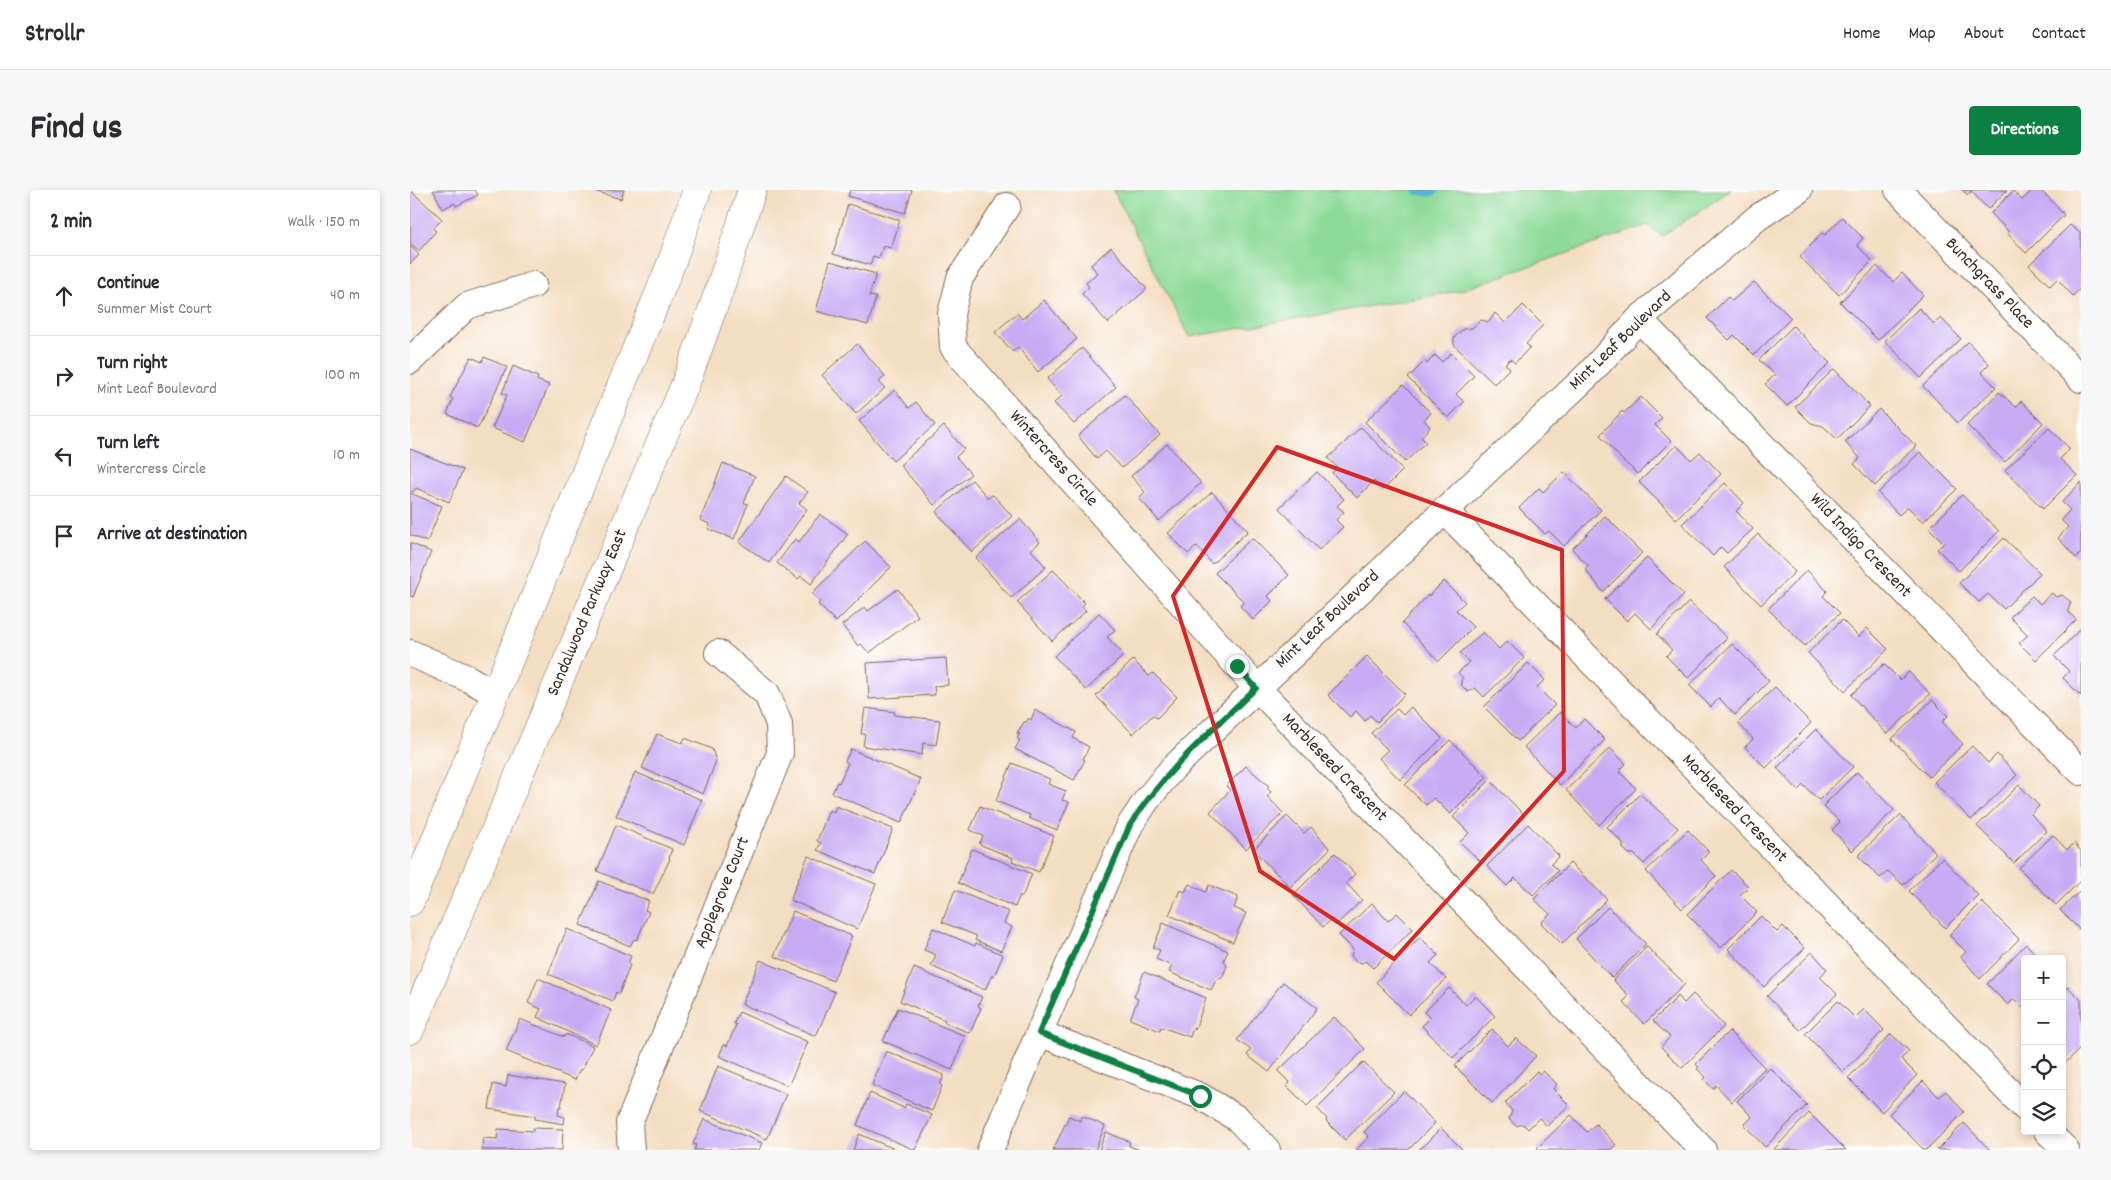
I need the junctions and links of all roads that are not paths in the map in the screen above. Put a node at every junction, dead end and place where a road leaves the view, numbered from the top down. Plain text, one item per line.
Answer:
1 (697, 190) edge
2 (752, 190) edge
3 (1799, 190) edge
4 (1898, 190) edge
5 (1007, 206) dead end
6 (533, 285) dead end
7 (1639, 319) junction
8 (410, 361) edge
9 (2081, 379) edge
10 (1444, 510) junction
11 (410, 653) edge
12 (718, 653) dead end
13 (1256, 688) junction
14 (494, 693) junction
15 (2081, 772) edge
16 (410, 902) edge
17 (410, 1030) edge
18 (1039, 1033) junction
19 (2021, 1104) edge
20 (2052, 1135) edge
21 (631, 1150) edge
22 (990, 1150) edge
23 (1268, 1150) edge
24 (1703, 1150) edge
25 (2066, 1150) edge

1 - 14 main road
2 - 17 main road, Sandalwood Parkway East
3 - 7 street, Mint Leaf Boulevard
4 - 9 street, Bunchgrass Place
5 - 13 street, Wintercress Circle
6 - 8 street
7 - 10 street, Mint Leaf Boulevard
7 - 15 street, Wild Indigo Crescent
10 - 13 street, Mint Leaf Boulevard
10 - 19 street, Marbleseed Crescent
11 - 14 street
12 - 21 street, Applegrove Court
13 - 18 street, Mint Leaf Boulevard
13 - 24 street, Marbleseed Crescent
14 - 16 main road
18 - 22 street, Mint Leaf Boulevard
18 - 23 street
20 - 25 street

